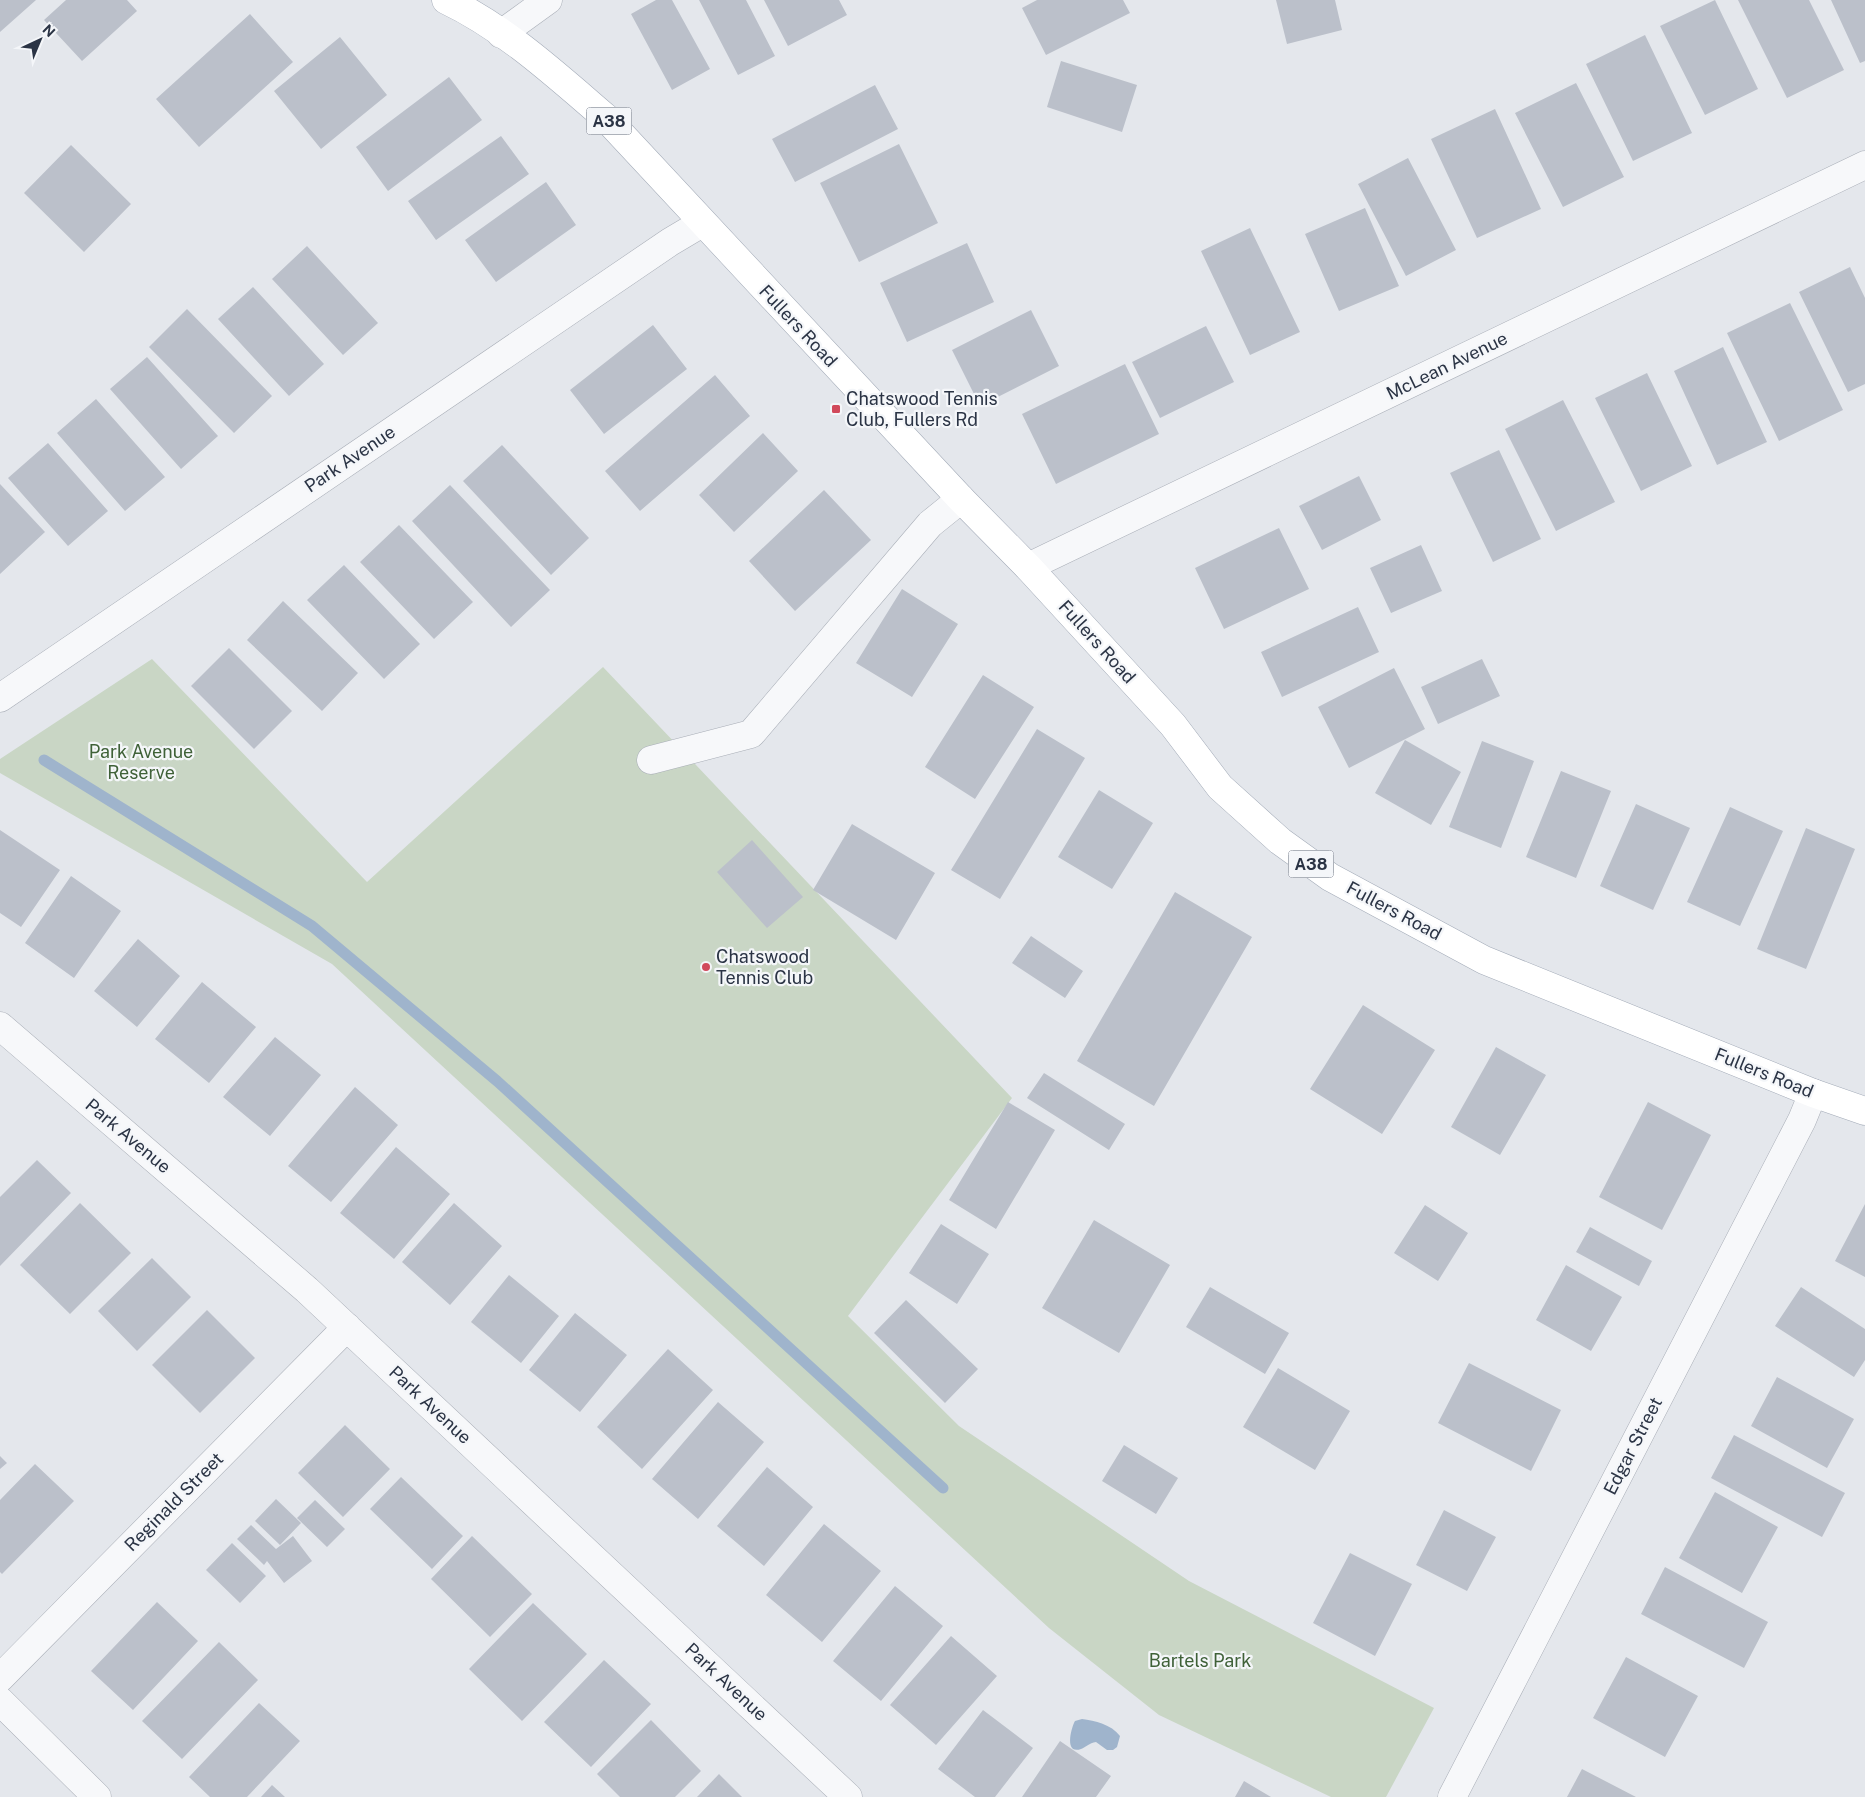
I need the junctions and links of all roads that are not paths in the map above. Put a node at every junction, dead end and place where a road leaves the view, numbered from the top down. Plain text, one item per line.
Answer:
1 (446, 0) edge
2 (548, 0) edge
3 (501, 34) junction
4 (1865, 165) edge
5 (702, 223) junction
6 (961, 499) junction
7 (1028, 567) junction
8 (0, 698) edge
9 (651, 760) dead end
10 (0, 1026) edge
11 (1813, 1094) junction
12 (1865, 1111) edge
13 (347, 1327) junction
14 (0, 1678) edge
15 (0, 1701) edge
16 (97, 1797) edge
17 (848, 1797) edge
18 (1452, 1797) edge

1 - 3 main road, Fullers Road / A38
2 - 3 street
3 - 5 main road, Fullers Road / A38
4 - 7 street, McLean Avenue
5 - 6 main road, Fullers Road / A38
5 - 8 street, Park Avenue
6 - 7 main road, Fullers Road / A38
6 - 9 street
7 - 11 main road, Fullers Road / A38
10 - 13 street, Park Avenue
11 - 12 main road, Fullers Road / A38
11 - 18 street, Edgar Street
13 - 14 street, Reginald Street
13 - 17 street, Park Avenue
15 - 16 street

